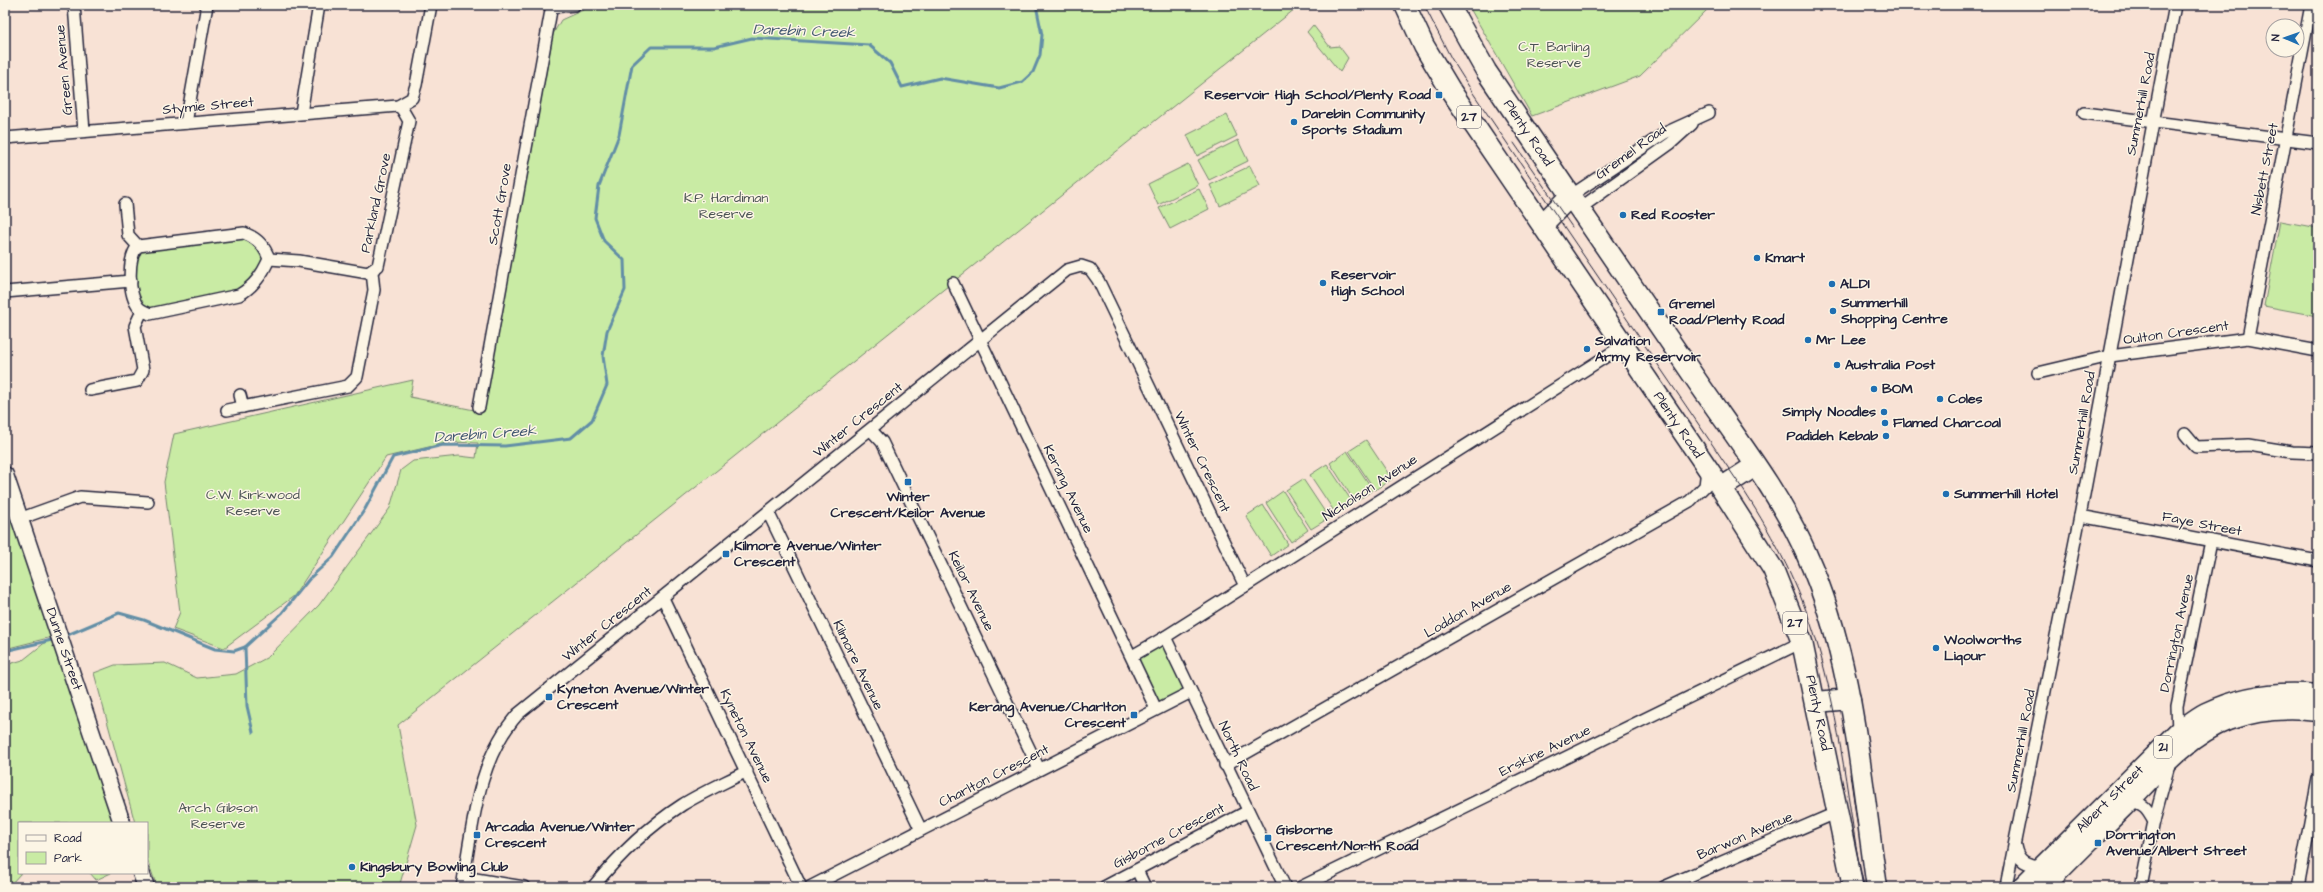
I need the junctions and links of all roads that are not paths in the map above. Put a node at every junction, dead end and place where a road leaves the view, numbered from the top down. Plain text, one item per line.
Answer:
1 (74, 5) edge
2 (207, 5) edge
3 (319, 5) edge
4 (431, 5) edge
5 (575, 5) edge
6 (1405, 5) edge
7 (1449, 5) edge
8 (2175, 5) edge
9 (2311, 5) edge
10 (552, 6) edge
11 (398, 106) junction
12 (301, 113) junction
13 (2084, 113) dead end
14 (2152, 122) junction
15 (186, 123) junction
16 (84, 132) junction
17 (5, 138) edge
18 (2286, 139) junction
19 (2318, 143) edge
20 (1574, 202) junction
21 (125, 204) dead end
22 (1543, 224) junction
23 (138, 246) junction
24 (269, 259) junction
25 (372, 272) junction
26 (131, 281) junction
27 (953, 283) dead end
28 (5, 292) edge
29 (142, 311) junction
30 (2248, 338) junction
31 (980, 340) junction
32 (1624, 345) junction
33 (2318, 351) edge
34 (2110, 356) junction
35 (2038, 373) dead end
36 (90, 390) dead end
37 (240, 395) dead end
38 (243, 407) junction
39 (479, 407) dead end
40 (226, 410) dead end
41 (871, 430) junction
42 (2184, 434) dead end
43 (2318, 453) edge
44 (1755, 466) junction
45 (1707, 467) junction
46 (5, 475) edge
47 (1721, 488) junction
48 (148, 502) dead end
49 (768, 512) junction
50 (2080, 516) junction
51 (19, 519) junction
52 (2211, 541) junction
53 (2318, 561) edge
54 (1245, 586) junction
55 (663, 598) junction
56 (1165, 637) junction
57 (1802, 642) junction
58 (1132, 656) junction
59 (1191, 692) junction
60 (2318, 695) edge
61 (1850, 699) junction
62 (1816, 702) junction
63 (1156, 709) junction
64 (2318, 711) edge
65 (2178, 732) junction
66 (2171, 759) junction
67 (1225, 765) junction
68 (1039, 769) junction
69 (747, 771) junction
70 (2318, 779) edge
71 (2129, 801) junction
72 (1248, 811) junction
73 (1838, 812) junction
74 (2154, 821) junction
75 (122, 822) edge
76 (921, 830) junction
77 (2015, 845) junction
78 (2042, 866) junction
79 (1137, 870) junction
80 (141, 874) edge
81 (463, 882) edge
82 (2014, 884) edge
83 (146, 887) edge
84 (524, 887) edge
85 (593, 887) edge
86 (801, 887) edge
87 (810, 887) edge
88 (1104, 887) edge
89 (1145, 887) edge
90 (1285, 887) edge
91 (1301, 887) edge
92 (1664, 887) edge
93 (1853, 887) edge
94 (1877, 887) edge
95 (2044, 887) edge
96 (2141, 887) edge
97 (2298, 887) edge

1 - 16 street, Green Avenue
2 - 15 street
3 - 12 street
4 - 11 street, Stymie Street
5 - 10 street
6 - 22 highway, Plenty Road / 27
7 - 20 highway, Plenty Road / 27
8 - 14 street, Summerhill Road
9 - 18 street, Nisbett Street
10 - 39 street, Scott Grove
11 - 12 street, Stymie Street
11 - 25 street, Parkland Grove
12 - 15 street, Stymie Street
13 - 14 street
14 - 18 street
14 - 34 street, Summerhill Road
15 - 16 street, Stymie Street
16 - 17 street, Stymie Street
18 - 19 street
18 - 30 street, Nisbett Street
20 - 20 street, Gremel Road
20 - 22 highway
20 - 44 highway, Plenty Road / 27
21 - 23 street
22 - 32 highway, Plenty Road / 27
23 - 24 street
23 - 26 street
24 - 25 street
24 - 29 street
25 - 38 street, Parkland Grove
26 - 28 street
26 - 29 street
27 - 31 street, Kerang Avenue
29 - 36 street
30 - 33 street, Oulton Crescent
30 - 34 street, Oulton Crescent
31 - 41 street, Winter Crescent
31 - 54 street, Winter Crescent
31 - 58 street, Kerang Avenue
32 - 45 highway, Plenty Road / 27
32 - 54 street, Nicholson Avenue
34 - 35 street, Oulton Crescent
34 - 50 street, Summerhill Road
37 - 38 street
38 - 40 street, Parkland Grove
41 - 49 street, Winter Crescent
41 - 68 street, Keilor Avenue
42 - 43 street
44 - 47 highway
44 - 61 highway, Plenty Road / 27
45 - 47 highway, Plenty Road / 27
45 - 67 street, Loddon Avenue
46 - 51 main road, Dunne Street
47 - 57 highway, Plenty Road / 27
48 - 51 street
49 - 55 street, Winter Crescent
49 - 76 street, Kilmore Avenue
50 - 52 street, Faye Street
50 - 77 street, Summerhill Road
51 - 75 main road, Dunne Street
52 - 53 street, Faye Street
52 - 65 street, Dorrington Avenue
54 - 56 street, Nicholson Avenue
55 - 69 street, Kyneton Avenue
55 - 81 street, Winter Crescent
56 - 58 street, Nicholson Avenue
56 - 59 street, North Road
57 - 62 highway, Plenty Road / 27
57 - 91 street, Erskine Avenue
58 - 63 street, Kerang Avenue
59 - 63 street, Charlton Crescent
59 - 67 street, North Road
60 - 65 highway, Albert Street / 21
61 - 62 highway
61 - 94 highway, Plenty Road / 27
62 - 73 highway, Plenty Road / 27
63 - 68 street, Charlton Crescent
64 - 66 highway, Albert Street / 21
65 - 78 highway, Albert Street / 21
66 - 71 highway, Albert Street / 21
66 - 74 street
67 - 72 street, North Road
68 - 76 street, Charlton Crescent
69 - 85 street
69 - 86 street, Kyneton Avenue
70 - 97 street
71 - 74 street
71 - 95 highway, Albert Street / 21
72 - 79 street, Gisborne Crescent
72 - 90 street, North Road
73 - 92 street, Barwon Avenue
73 - 93 highway, Plenty Road / 27
74 - 96 street
76 - 87 street, Charlton Crescent
77 - 78 street
77 - 82 street, Summerhill Road
78 - 82 highway, Albert Street / 21
79 - 88 street, Gisborne Crescent
79 - 89 street
80 - 83 main road
81 - 84 street

